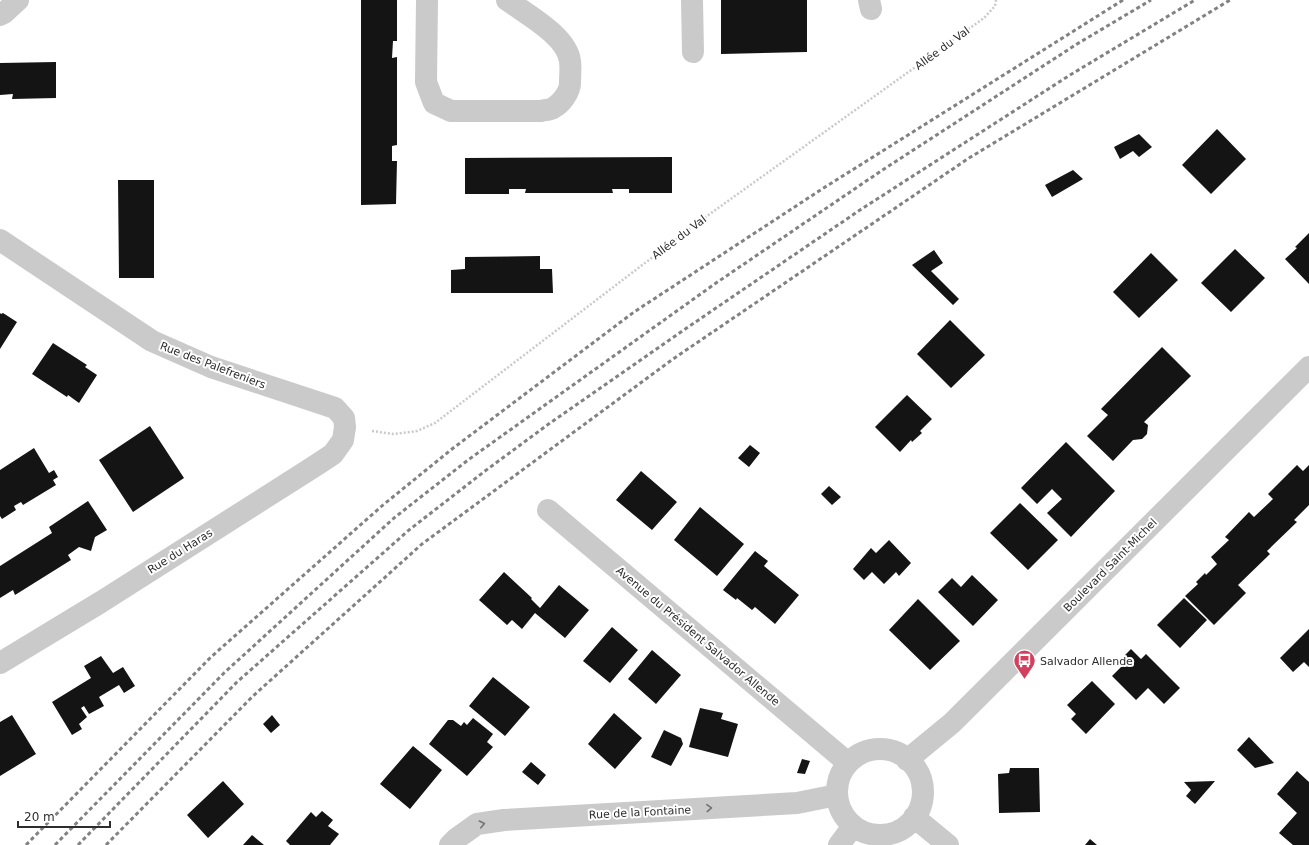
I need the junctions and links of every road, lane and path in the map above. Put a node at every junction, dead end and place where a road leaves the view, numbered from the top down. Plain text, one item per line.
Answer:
1 (18, 0) edge
2 (427, 0) edge
3 (507, 0) edge
4 (692, 0) edge
5 (996, 0) edge
6 (0, 15) edge
7 (693, 52) dead end
8 (0, 240) edge
9 (1309, 367) edge
10 (345, 427) junction
11 (548, 510) dead end
12 (0, 663) edge
13 (907, 760) junction
14 (848, 763) junction
15 (837, 795) junction
16 (914, 817) junction
17 (853, 826) junction
18 (875, 840) edge
19 (450, 845) edge
20 (839, 845) edge
21 (948, 845) edge

1 - 6 street
2 - 3 street
4 - 7 street
5 - 10 path, Allée du Val
8 - 10 street, Rue des Palefreniers
9 - 13 street, Boulevard Saint-Michel
10 - 12 street, Rue du Haras
11 - 14 street, Avenue du Président Salvador Allende
13 - 14 street
13 - 16 street
14 - 15 street
15 - 17 street
19 -> 15 street, Rue de la Fontaine
16 - 18 street
16 - 21 street
17 - 18 street
17 - 20 street

